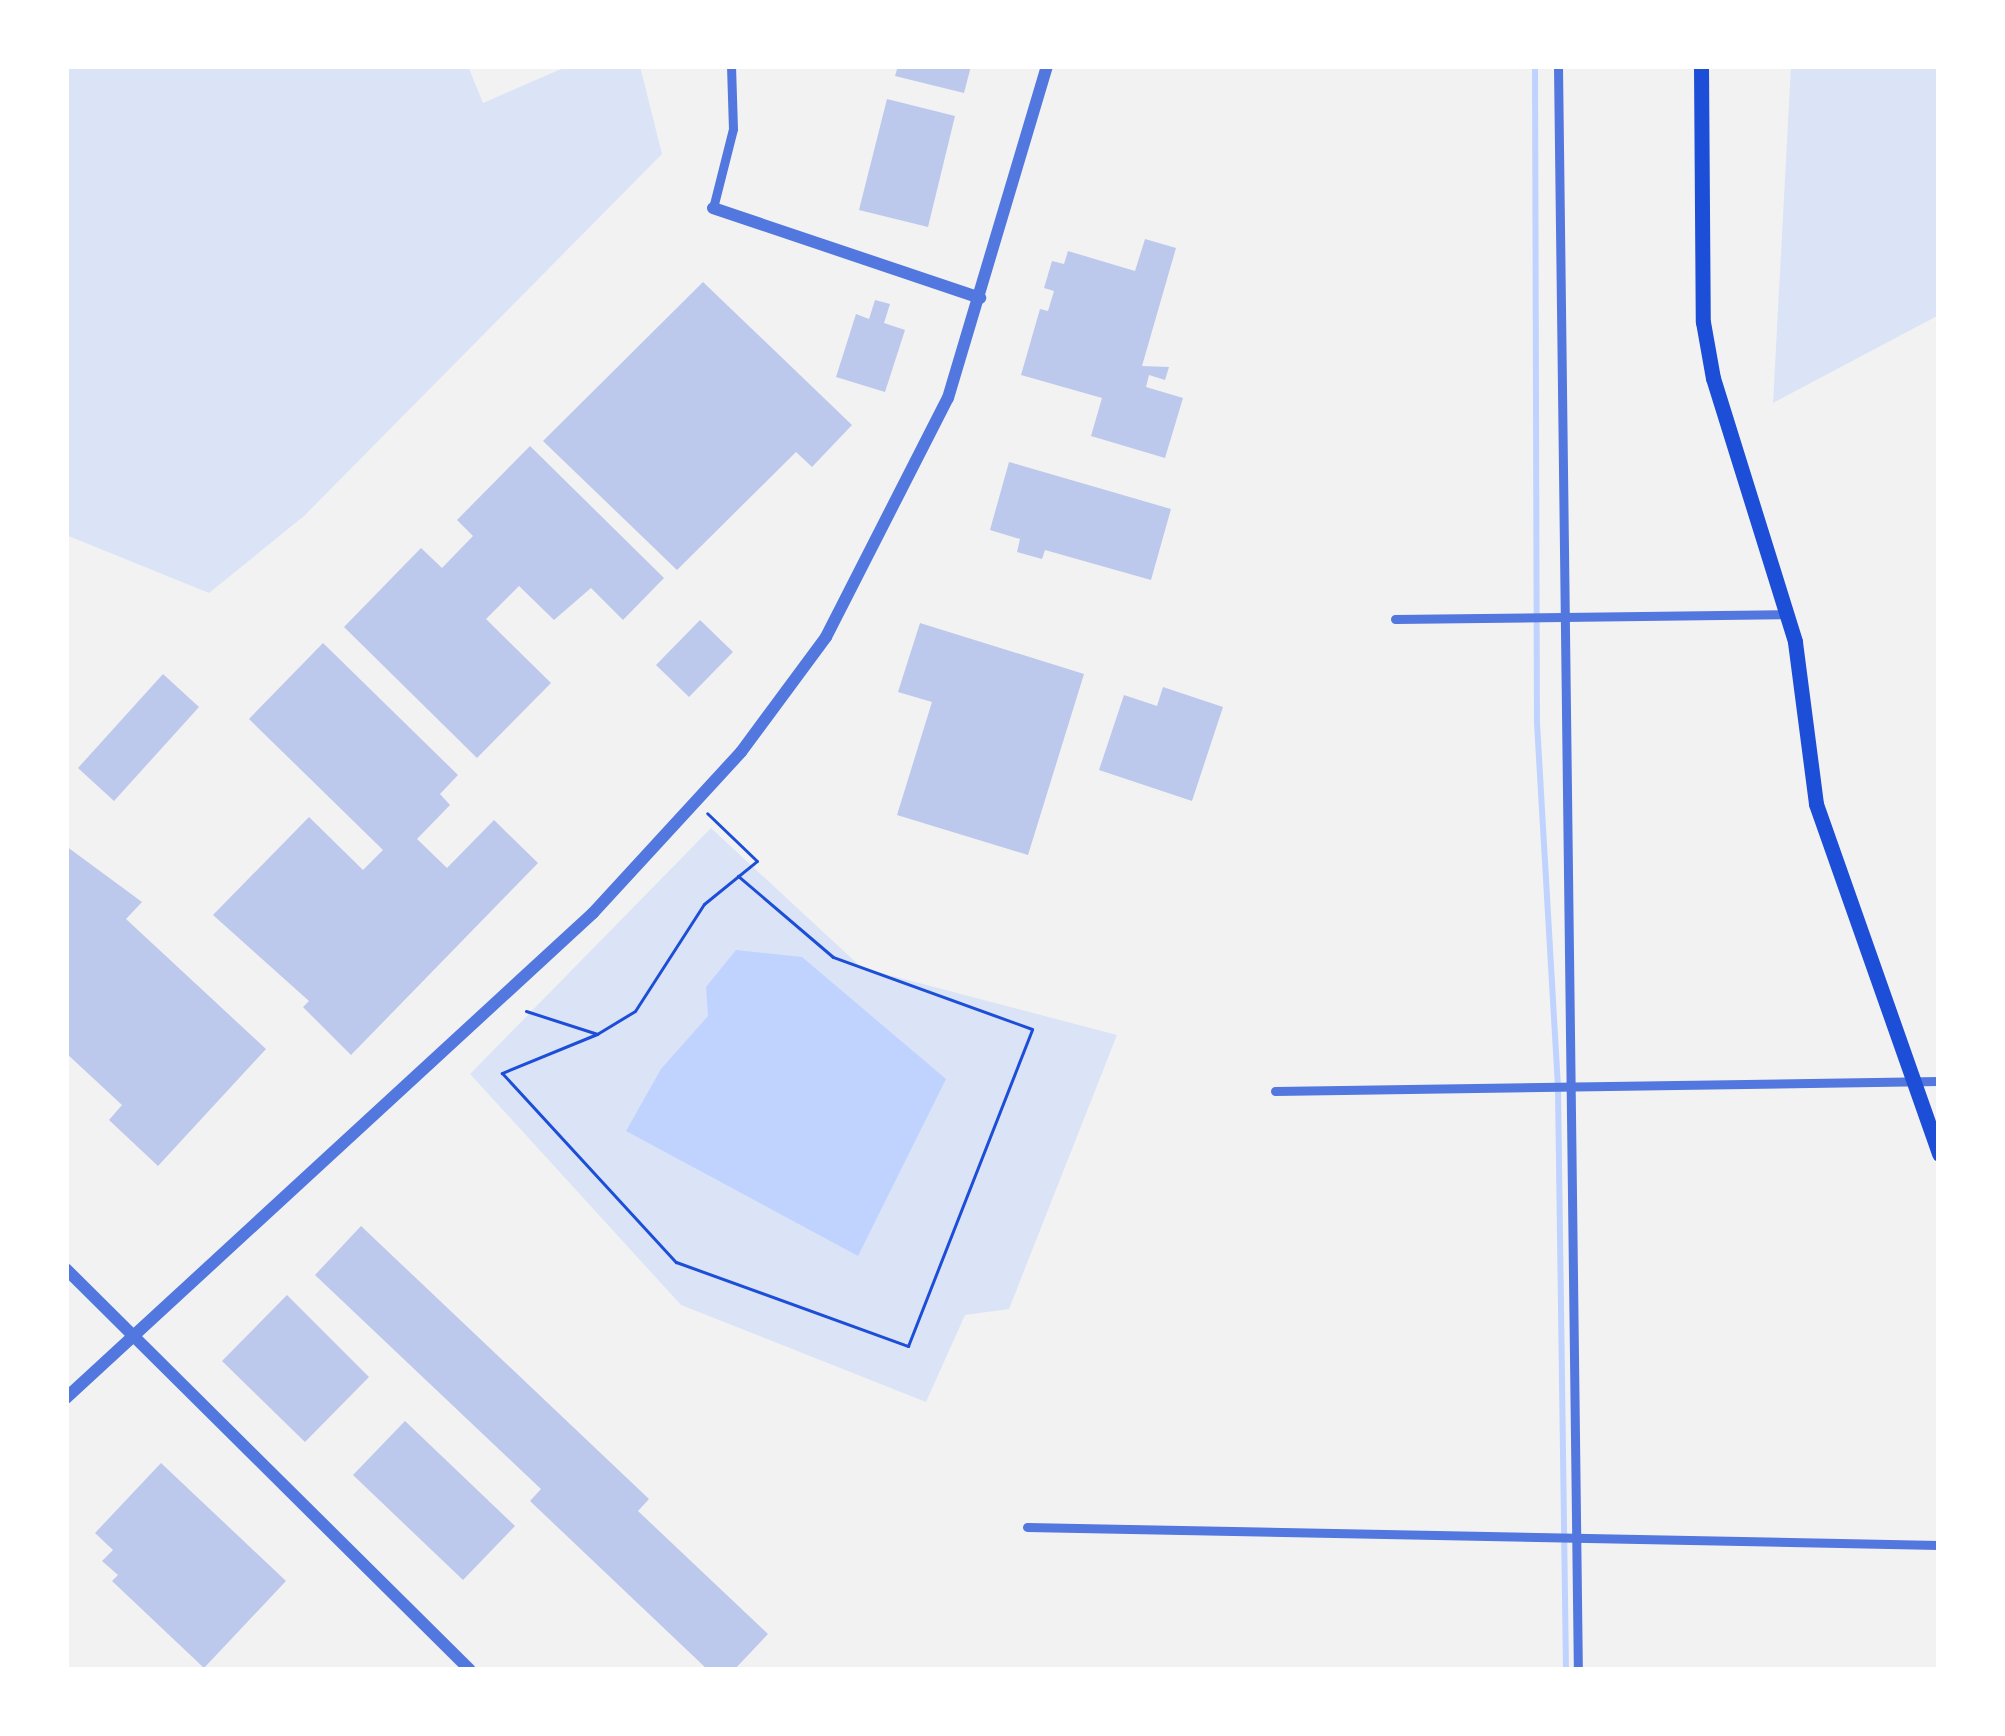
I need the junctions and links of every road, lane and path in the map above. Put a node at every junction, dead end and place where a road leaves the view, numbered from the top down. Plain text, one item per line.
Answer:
1 (730, 66) edge
2 (1047, 66) edge
3 (1558, 66) edge
4 (1702, 66) edge
5 (713, 208) joint
6 (980, 298) junction
7 (1787, 614) junction
8 (1395, 619) dead end
9 (1564, 621) junction
10 (697, 804) junction
11 (738, 876) junction
12 (526, 1011) dead end
13 (596, 1034) junction
14 (1939, 1081) edge
15 (1912, 1085) junction
16 (1571, 1088) junction
17 (1275, 1091) dead end
18 (1939, 1154) edge
19 (66, 1269) edge
20 (130, 1335) junction
21 (66, 1398) edge
22 (1027, 1528) dead end
23 (1573, 1542) junction
24 (1939, 1545) edge
25 (470, 1670) edge
26 (1578, 1670) edge

1 - 5 street
2 - 6 street
3 - 9 street
4 - 7 main road
5 - 6 street
6 - 10 street
7 - 9 street
7 - 15 main road
8 - 9 street
9 - 16 street
10 - 11 path
10 - 20 street
11 - 13 path
11 - 13 path
12 - 13 path
14 - 15 street
15 - 16 street
15 - 18 main road
16 - 17 street
16 - 23 street
19 - 20 street
20 - 21 street
20 - 25 street
22 - 23 street
23 - 24 street
23 - 26 street

